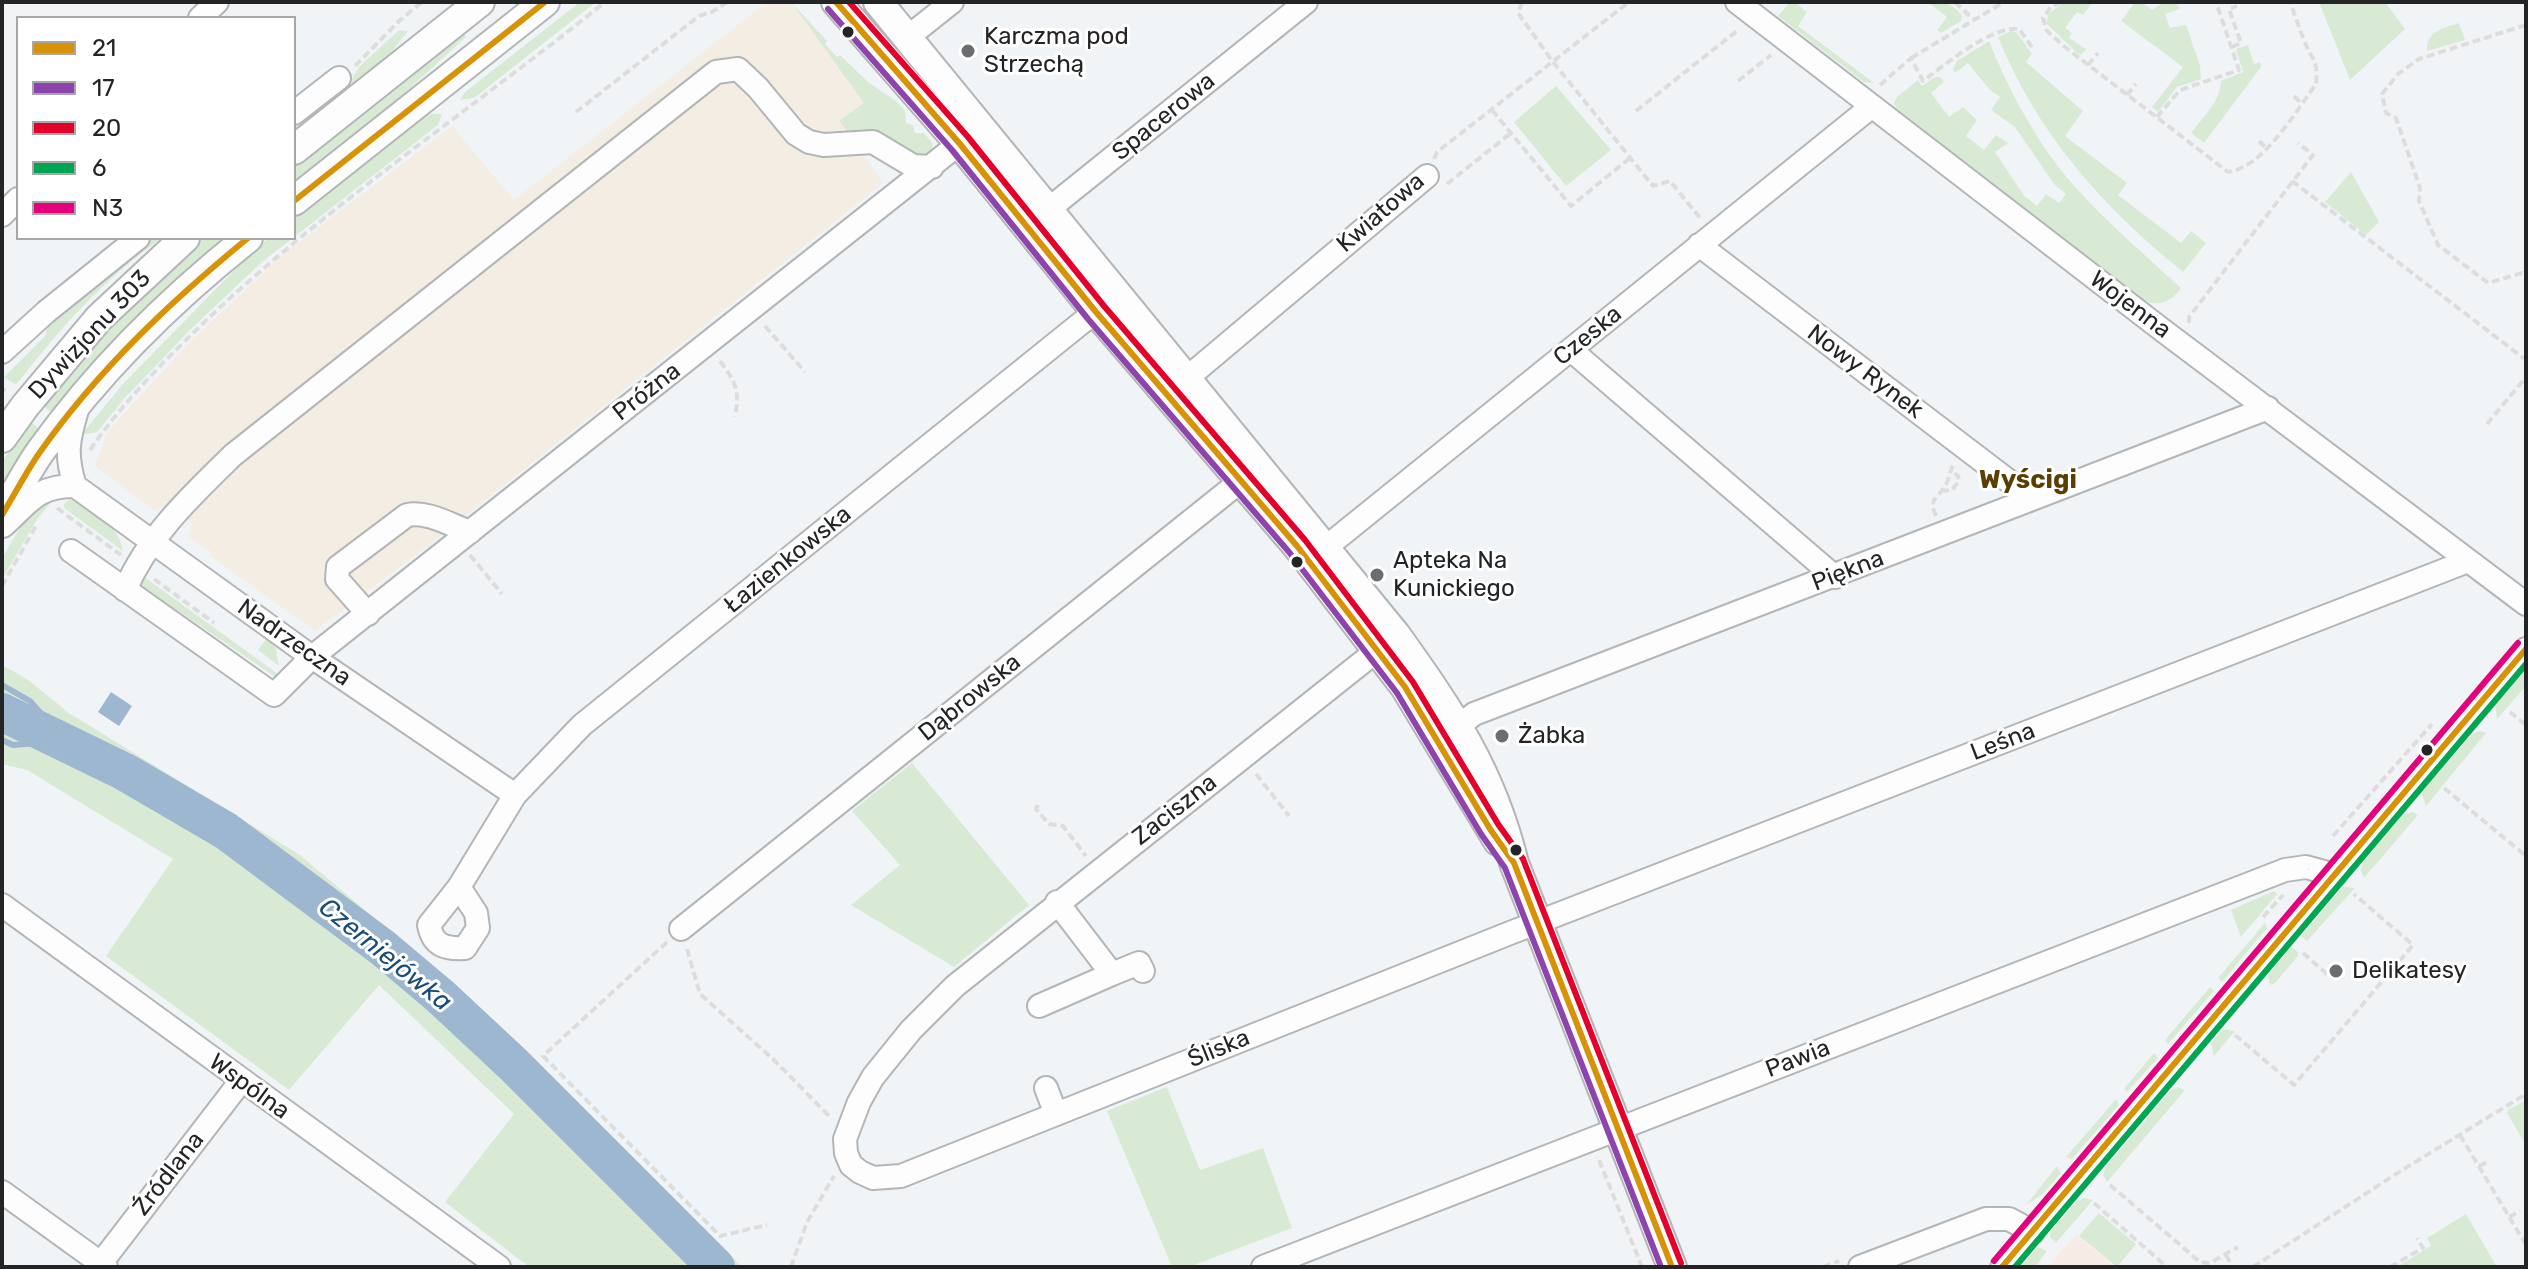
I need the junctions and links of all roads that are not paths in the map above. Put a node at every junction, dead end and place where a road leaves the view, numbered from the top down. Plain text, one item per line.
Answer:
1 (480, 2) edge
2 (545, 2) edge
3 (836, 2) edge
4 (878, 2) edge
5 (952, 2) edge
6 (1306, 2) edge
7 (1737, 2) edge
8 (908, 37) junction
9 (339, 78) dead end
10 (1873, 97) junction
11 (296, 111) edge
12 (970, 135) junction
13 (296, 148) edge
14 (932, 167) junction
15 (1427, 176) road end
16 (296, 199) edge
17 (1049, 211) junction
18 (1702, 234) junction
19 (136, 240) edge
20 (183, 240) edge
21 (246, 240) edge
22 (1039, 242) junction
23 (1106, 304) junction
24 (1571, 350) junction
25 (2, 352) edge
26 (1177, 386) junction
27 (79, 402) junction
28 (2268, 408) junction
29 (3, 432) edge
30 (1250, 473) junction
31 (75, 486) junction
32 (2031, 498) junction
33 (2, 515) edge
34 (2, 527) edge
35 (153, 542) junction
36 (469, 542) junction
37 (1311, 547) junction
38 (71, 551) dead end
39 (2468, 561) junction
40 (1835, 577) junction
41 (125, 590) junction
42 (2526, 604) edge
43 (368, 614) junction
44 (1388, 643) junction
45 (2526, 649) edge
46 (312, 657) junction
47 (1459, 726) junction
48 (1448, 756) junction
49 (515, 795) junction
50 (1514, 863) junction
51 (2335, 875) junction
52 (459, 887) dead end
53 (1057, 902) junction
54 (2, 905) edge
55 (1537, 923) junction
56 (681, 929) road end
57 (1143, 971) dead end
58 (1112, 974) junction
59 (1039, 1006) dead end
60 (241, 1081) junction
61 (1046, 1088) dead end
62 (1056, 1114) junction
63 (1619, 1129) junction
64 (873, 1178) junction
65 (2, 1192) edge
66 (881, 1201) dead end
67 (2033, 1232) junction
68 (101, 1266) edge
69 (499, 1267) edge
70 (1263, 1267) edge
71 (1672, 1267) edge
72 (1860, 1267) edge
73 (2002, 1267) edge

1 - 13 main road
2 - 16 main road
3 - 12 main road
4 - 8 main road
5 - 8 street
6 - 17 street, Spacerowa
7 - 10 street, Wojenna
8 - 12 main road
9 - 11 street
10 - 18 street, Czeska
10 - 28 street, Wojenna
12 - 14 street, Próżna
12 - 17 main road
12 - 22 main road
14 - 35 street
14 - 36 street, Próżna
15 - 26 street, Kwiatowa
17 - 22 street
17 - 23 main road
18 - 24 street, Czeska
18 - 32 street, Nowy Rynek
19 - 25 street
20 - 29 main road, Dywizjonu 303
21 - 27 main road, Dywizjonu 303
22 - 23 main road
23 - 26 main road
23 - 49 street, Łazienkowska
24 - 37 street, Czeska
24 - 40 street
26 - 30 main road
27 - 31 street
27 - 33 main road, Dywizjonu 303
28 - 32 street, Piękna
28 - 39 street, Wojenna
30 - 37 main road
30 - 56 street, Dąbrowska
31 - 34 street
31 - 35 street, Nadrzeczna
32 - 40 street, Piękna
35 - 41 street
35 - 46 street, Nadrzeczna
36 - 43 street, Próżna
36 - 43 street
37 - 44 main road
38 - 41 street
39 - 42 street, Wojenna
39 - 55 street, Leśna
40 - 47 street, Piękna
41 - 46 street, Próżna
43 - 46 street, Próżna
44 - 47 main road
44 - 48 main road
44 - 53 street, Zaciszna
45 - 51 street
46 - 49 street, Nadrzeczna
47 - 48 street
47 - 50 main road
48 - 50 main road
49 - 52 street, Łazienkowska
50 - 55 main road
51 - 63 street, Pawia
51 - 67 street
53 - 58 street
53 - 64 street, Zaciszna
54 - 60 street, Wspólna
55 - 62 street, Śliska
55 - 63 main road
57 - 58 street
58 - 59 street
60 - 68 street, Źródlana
60 - 69 street, Wspólna
61 - 62 street
62 - 64 street, Śliska
63 - 70 street, Pawia
63 - 71 main road
64 - 66 street
65 - 68 street
67 - 72 street
67 - 73 street

